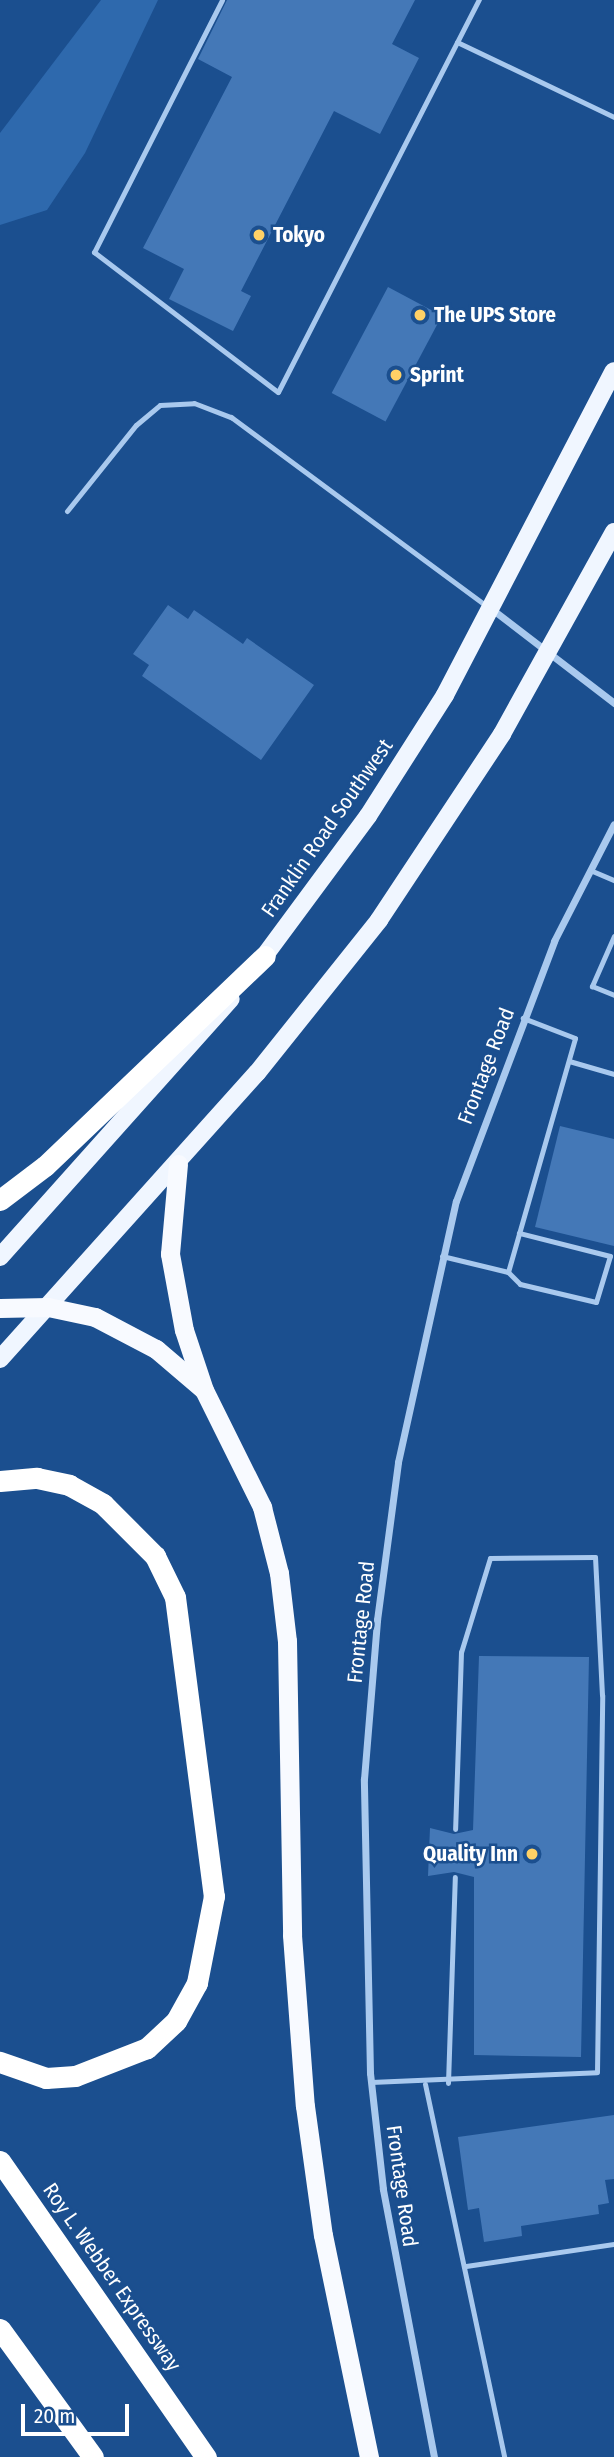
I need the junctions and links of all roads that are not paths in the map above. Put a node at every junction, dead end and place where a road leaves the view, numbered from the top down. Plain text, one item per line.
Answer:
1 (222, 0) edge
2 (479, 0) edge
3 (457, 42) junction
4 (614, 117) edge
5 (614, 372) edge
6 (67, 512) dead end
7 (614, 532) edge
8 (609, 553) edge
9 (493, 610) junction
10 (550, 652) junction
11 (614, 703) edge
12 (614, 824) edge
13 (590, 870) junction
14 (614, 880) edge
15 (614, 936) edge
16 (265, 956) junction
17 (614, 995) edge
18 (523, 1018) junction
19 (569, 1061) junction
20 (614, 1074) edge
21 (178, 1164) junction
22 (0, 1200) edge
23 (519, 1233) junction
24 (442, 1256) junction
25 (0, 1257) edge
26 (508, 1272) junction
27 (48, 1307) junction
28 (0, 1308) edge
29 (0, 1359) edge
30 (204, 1390) junction
31 (0, 1481) edge
32 (455, 1829) dead end
33 (454, 1877) dead end
34 (0, 2062) edge
35 (371, 2082) junction
36 (448, 2082) junction
37 (425, 2084) junction
38 (0, 2161) edge
39 (614, 2244) edge
40 (466, 2266) junction
41 (0, 2329) edge
42 (93, 2457) edge
43 (206, 2457) edge
44 (369, 2457) edge
45 (434, 2457) edge
46 (504, 2457) edge

1 - 3 lane
2 - 3 lane
3 - 4 lane
5 - 9 main road, Franklin Road Southwest
6 - 9 lane
7 - 8 main road
8 - 10 main road
9 - 10 street
9 - 16 main road, Franklin Road Southwest
10 - 11 street
10 - 21 main road
12 - 13 street, Frontage Road
13 - 14 lane
13 - 18 street, Frontage Road
15 - 17 lane
16 - 22 highway
16 - 25 main road, Franklin Road Southwest
18 - 19 lane
18 - 24 street, Frontage Road
19 - 20 lane
19 - 23 lane
21 - 27 main road
21 - 30 highway
23 - 26 lane
23 - 26 lane
24 - 26 lane
24 - 35 street, Frontage Road
27 - 28 highway
27 - 29 main road
27 - 30 highway
30 - 44 highway
31 - 34 highway
32 - 36 lane
33 - 36 lane
35 - 37 lane
35 - 45 street, Frontage Road
36 - 37 lane
37 - 40 lane
38 - 43 highway, Roy L. Webber Expressway
39 - 40 lane
40 - 46 lane
41 - 42 highway

